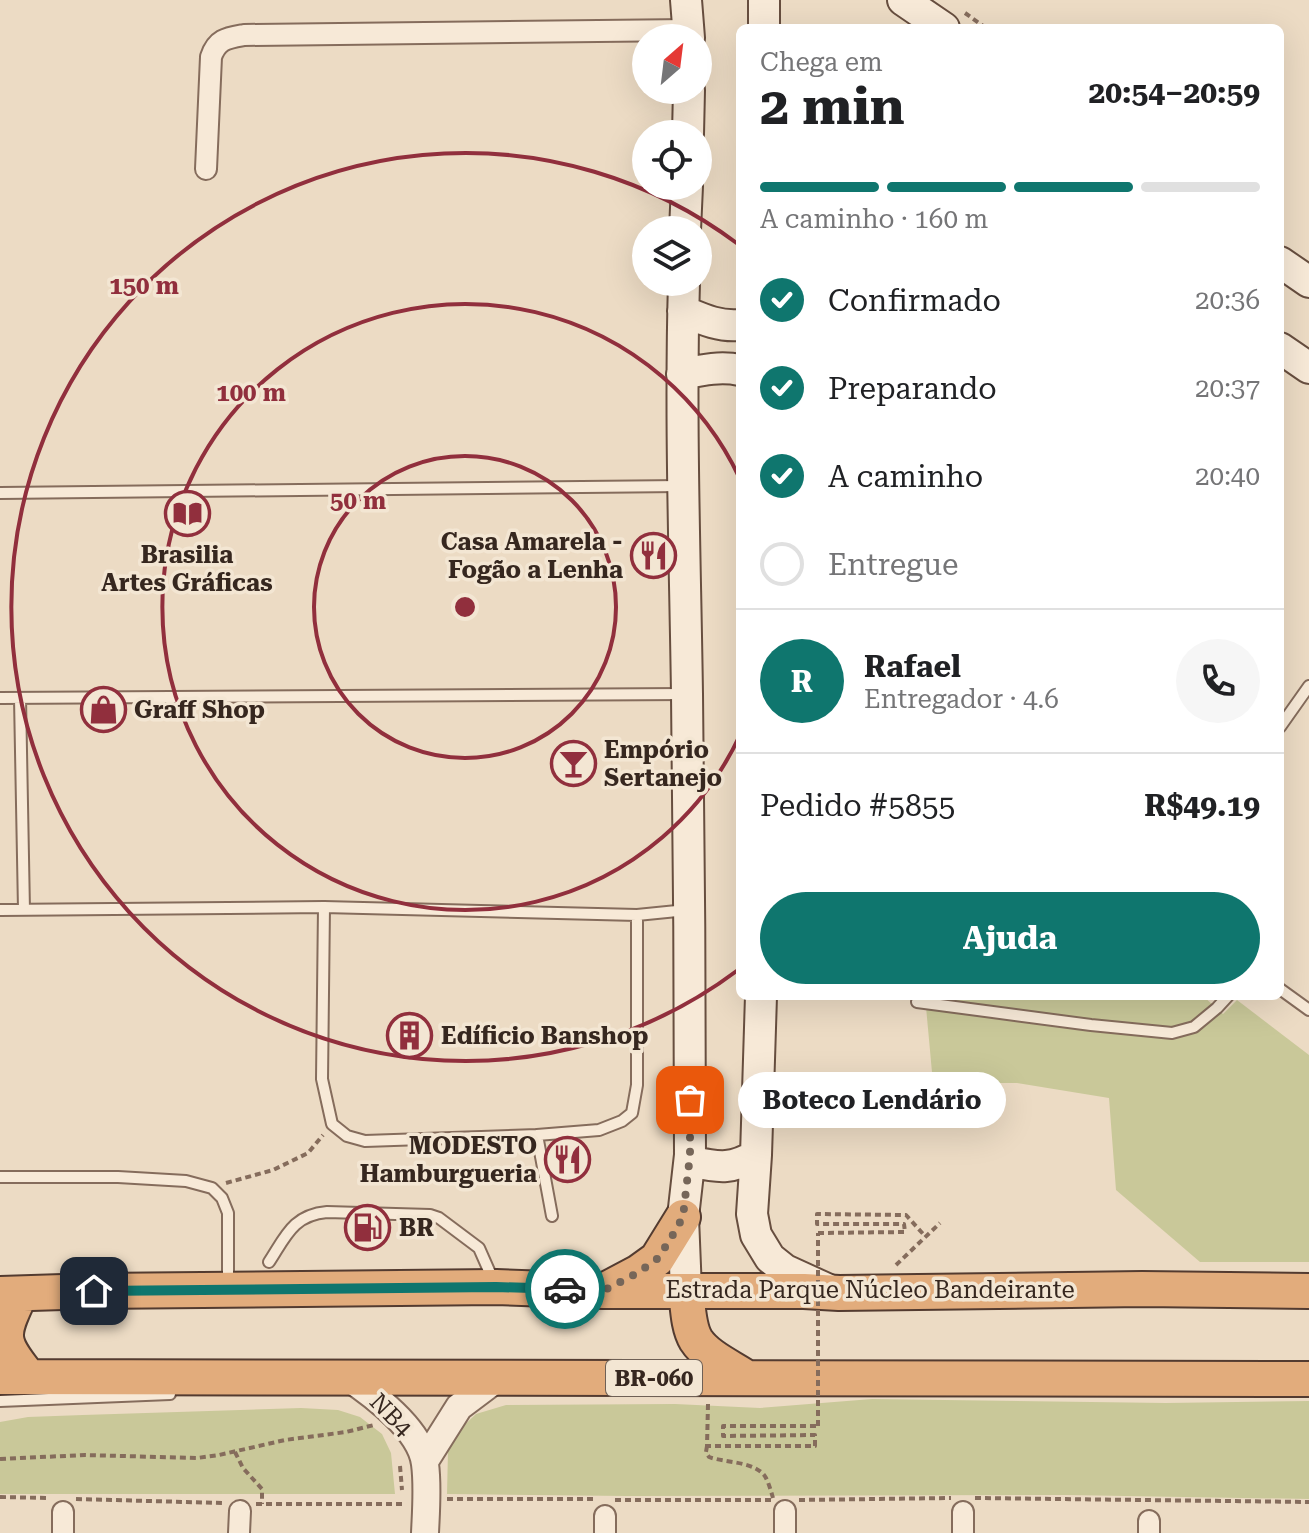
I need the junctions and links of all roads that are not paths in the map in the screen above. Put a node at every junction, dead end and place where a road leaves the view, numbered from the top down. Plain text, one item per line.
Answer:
1 (764, 0) edge
2 (903, 0) edge
3 (687, 23) edge
4 (764, 24) edge
5 (938, 24) edge
6 (206, 169) dead end
7 (1284, 265) edge
8 (1309, 282) edge
9 (684, 296) edge
10 (736, 325) edge
11 (1284, 351) edge
12 (1309, 367) edge
13 (736, 369) edge
14 (682, 374) junction
15 (683, 486) junction
16 (0, 493) edge
17 (1309, 686) edge
18 (687, 694) junction
19 (0, 698) edge
20 (20, 698) junction
21 (1284, 721) edge
22 (324, 907) junction
23 (0, 910) edge
24 (24, 910) junction
25 (689, 910) junction
26 (637, 915) junction
27 (1284, 992) edge
28 (761, 1000) edge
29 (1224, 1000) edge
30 (917, 1002) dead end
31 (1309, 1010) edge
32 (537, 1135) junction
33 (690, 1155) junction
34 (756, 1155) junction
35 (0, 1177) edge
36 (552, 1216) dead end
37 (683, 1217) junction
38 (269, 1262) dead end
39 (835, 1282) junction
40 (496, 1287) junction
41 (228, 1291) junction
42 (603, 1291) junction
43 (686, 1291) junction
44 (1309, 1291) edge
45 (10, 1294) edge
46 (14, 1377) edge
47 (266, 1377) junction
48 (347, 1377) junction
49 (499, 1377) junction
50 (747, 1378) junction
51 (1309, 1379) edge
52 (198, 1389) dead end
53 (185, 1391) dead end
54 (0, 1401) edge
55 (413, 1464) junction
56 (61, 1503) road end
57 (238, 1506) road end
58 (789, 1506) road end
59 (963, 1512) dead end
60 (63, 1533) edge
61 (239, 1533) edge
62 (425, 1533) edge
63 (785, 1533) edge
64 (963, 1533) edge

1 - 4 main road
2 - 5 main road
3 - 6 street
7 - 8 main road
9 - 10 main road
9 - 14 main road
11 - 12 main road
13 - 14 main road
14 - 15 main road
15 - 16 lane
15 - 18 main road
17 - 21 lane
18 - 20 lane
18 - 25 main road
19 - 20 lane
20 - 24 lane
22 - 24 lane
22 - 26 lane
22 - 32 lane
23 - 24 lane
25 - 26 lane
25 - 33 main road
26 - 32 lane
27 - 31 lane
28 - 34 main road
29 - 30 lane
32 - 36 lane
33 - 34 main road
33 - 37 main road
34 - 39 main road
35 - 41 lane
37 - 42 highway
37 - 43 main road
38 - 40 lane
39 - 43 highway, Estrada Parque Núcleo Bandeirante
39 - 44 highway, Estrada Parque Núcleo Bandeirante
40 - 41 highway, Estrada Parque Núcleo Bandeirante
40 - 42 highway, Estrada Parque Núcleo Bandeirante
41 - 45 highway, Estrada Parque Núcleo Bandeirante
42 - 43 highway, Estrada Parque Núcleo Bandeirante
43 - 50 highway
45 - 46 highway
46 - 47 highway, BR-060
47 - 48 highway, BR-060
47 - 52 lane
48 - 49 highway, BR-060
48 - 55 street, NB4
49 - 50 highway, BR-060
49 - 55 street, NB4
50 - 51 highway, BR-060
53 - 54 lane
55 - 62 street, NB4
56 - 60 street
57 - 61 street
58 - 63 street
59 - 64 street

